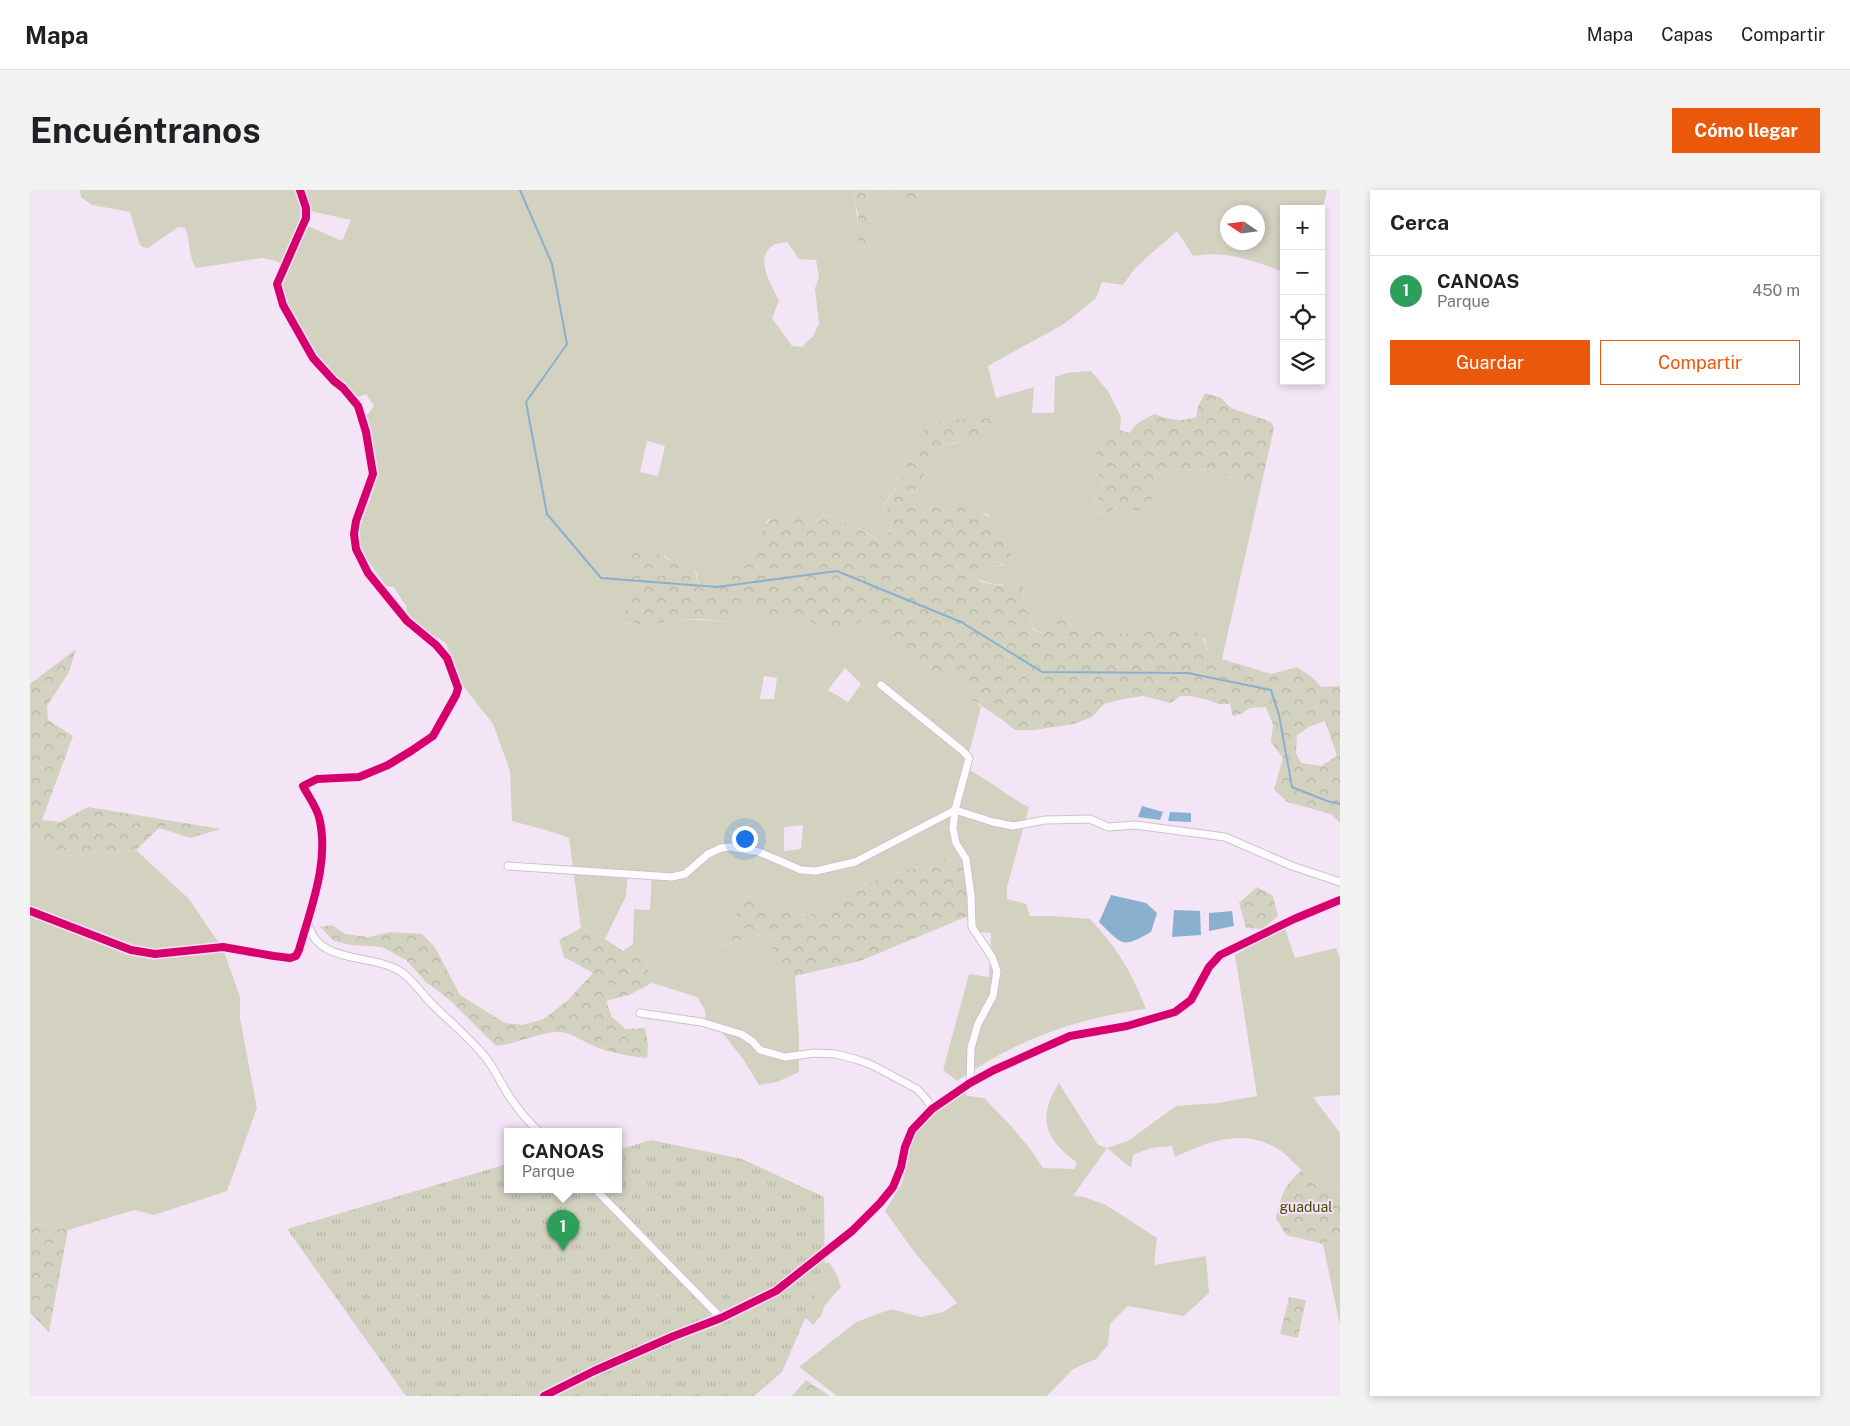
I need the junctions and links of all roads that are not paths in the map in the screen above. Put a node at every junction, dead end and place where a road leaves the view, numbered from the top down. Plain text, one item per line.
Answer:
1 (300, 190) edge
2 (881, 685) dead end
3 (955, 810) junction
4 (508, 866) dead end
5 (1340, 882) edge
6 (1340, 900) edge
7 (30, 911) edge
8 (308, 921) junction
9 (640, 1013) dead end
10 (970, 1082) junction
11 (932, 1109) junction
12 (536, 1128) edge
13 (599, 1193) edge
14 (720, 1318) junction
15 (544, 1396) edge

1 - 8 street
2 - 3 street
3 - 4 street
3 - 5 street
3 - 10 street
6 - 10 street
7 - 8 street
8 - 12 street
9 - 11 street
10 - 11 street
11 - 14 street
13 - 14 street
14 - 15 street

